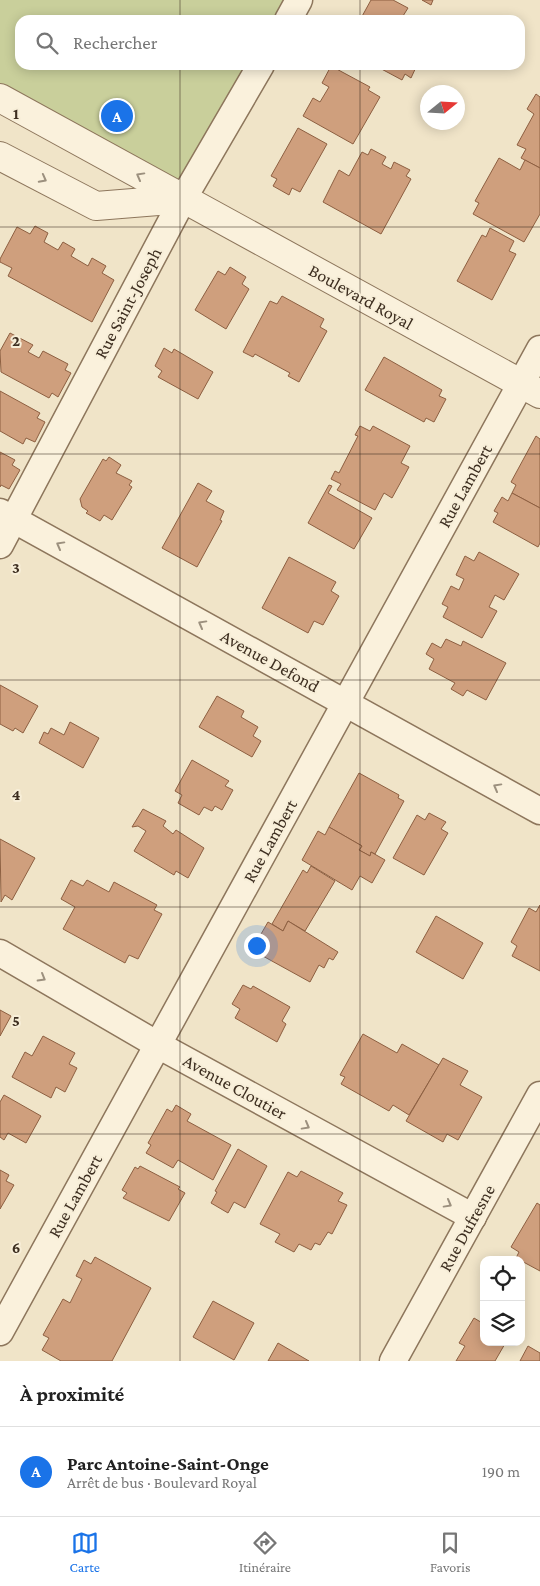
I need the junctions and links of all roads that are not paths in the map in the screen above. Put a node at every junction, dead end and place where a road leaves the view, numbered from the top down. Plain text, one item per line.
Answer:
1 (299, 0) edge
2 (291, 15) edge
3 (258, 70) edge
4 (0, 98) edge
5 (0, 156) edge
6 (183, 199) junction
7 (540, 349) edge
8 (530, 389) edge
9 (7, 516) edge
10 (0, 545) edge
11 (346, 703) junction
12 (540, 811) edge
13 (0, 953) edge
14 (158, 1045) junction
15 (540, 1095) edge
16 (473, 1217) junction
17 (0, 1332) edge
18 (393, 1361) edge

1 - 2 street
3 - 6 street, Rue Saint-Joseph
6 -> 4 street, Boulevard Royal
5 -> 6 street
6 - 8 street, Boulevard Royal
6 - 9 street, Rue Saint-Joseph
7 - 8 street, Rue Lambert
8 - 11 street, Rue Lambert
9 - 10 street, Rue Saint-Joseph
11 -> 9 street, Avenue Defond
12 -> 11 street, Avenue Defond
11 - 14 street, Rue Lambert
13 -> 14 street, Avenue Cloutier
14 -> 16 street, Avenue Cloutier
14 - 17 street, Rue Lambert
15 - 16 street, Rue Dufresne
16 - 18 street, Rue Dufresne

